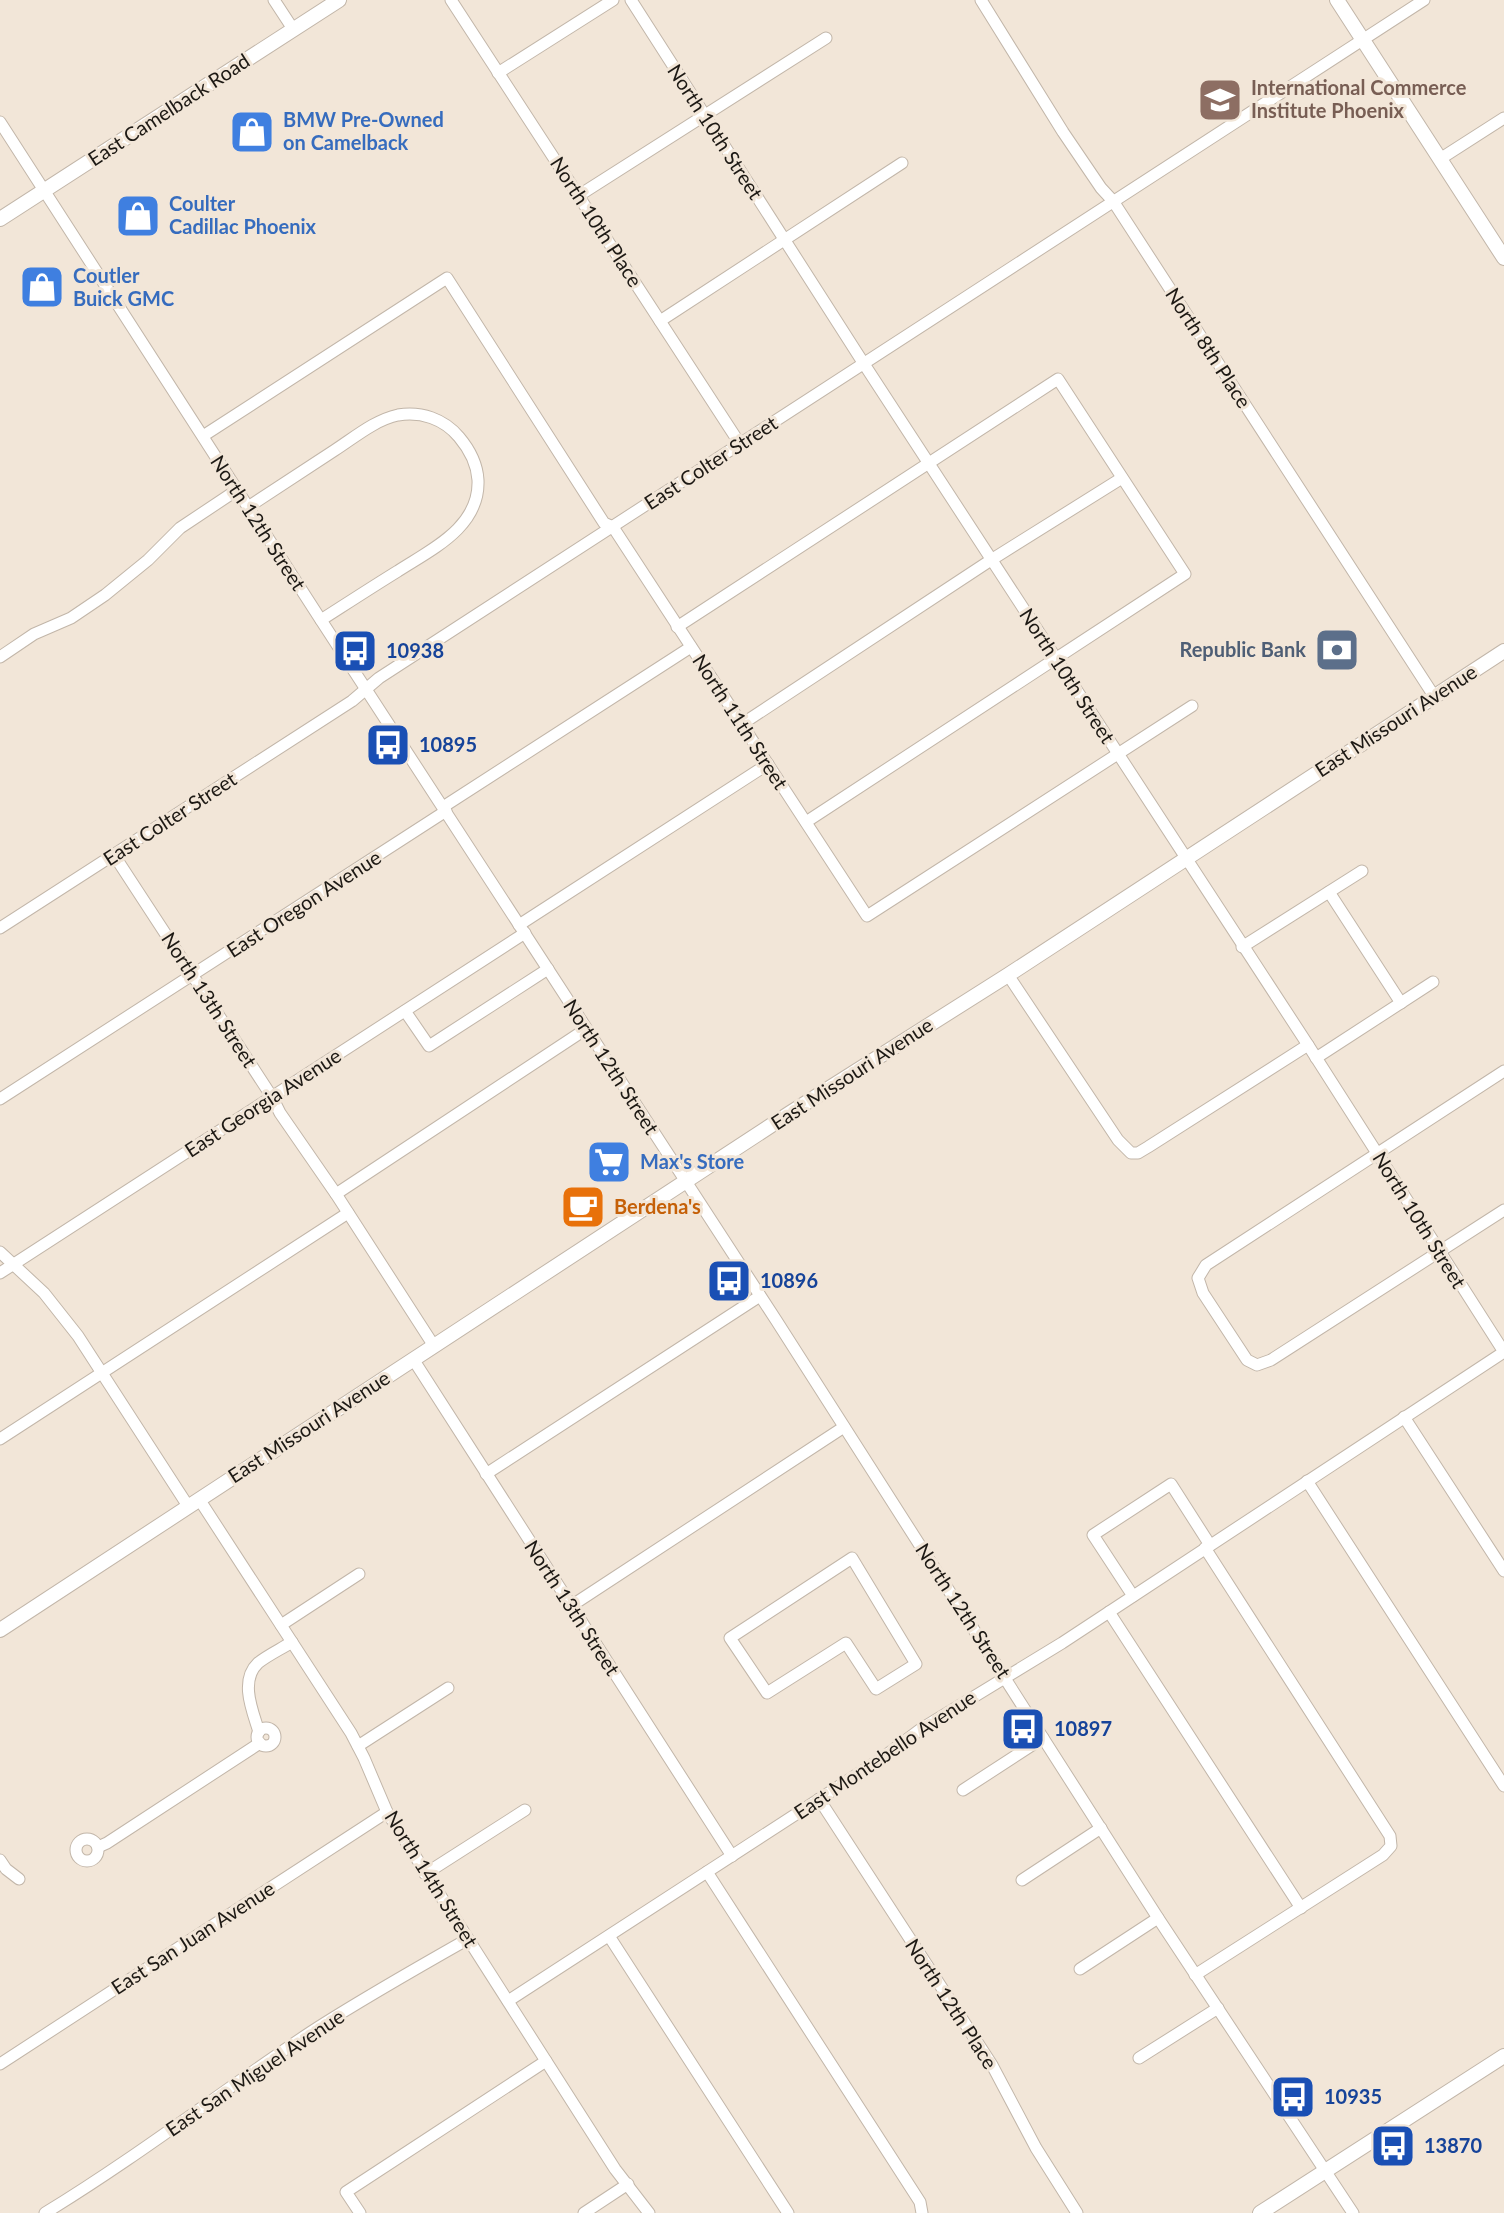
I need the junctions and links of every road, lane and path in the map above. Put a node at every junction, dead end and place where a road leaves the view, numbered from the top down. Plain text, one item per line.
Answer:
1 (274, 0) edge
2 (339, 0) edge
3 (451, 0) edge
4 (613, 0) edge
5 (631, 0) edge
6 (981, 0) edge
7 (1337, 0) edge
8 (1422, 1) edge
9 (293, 29) junction
10 (826, 38) dead end
11 (1362, 39) junction
12 (498, 73) junction
13 (705, 115) junction
14 (1504, 118) edge
15 (0, 122) edge
16 (1440, 159) junction
17 (902, 163) dead end
18 (45, 190) junction
19 (578, 196) junction
20 (1113, 201) junction
21 (0, 219) edge
22 (785, 240) junction
23 (1504, 258) edge
24 (660, 321) junction
25 (864, 364) junction
26 (203, 436) junction
27 (740, 444) junction
28 (929, 464) junction
29 (1122, 478) junction
30 (237, 490) junction
31 (248, 507) junction
32 (613, 527) junction
33 (991, 560) junction
34 (321, 620) junction
35 (677, 627) junction
36 (691, 647) junction
37 (1504, 651) edge
38 (0, 657) edge
39 (1055, 658) junction
40 (366, 689) junction
41 (1434, 696) junction
42 (1192, 706) dead end
43 (742, 724) junction
44 (1118, 755) junction
45 (768, 764) junction
46 (444, 809) junction
47 (806, 822) junction
48 (114, 855) junction
49 (1185, 859) junction
50 (1362, 871) dead end
51 (1329, 892) junction
52 (0, 928) edge
53 (522, 929) junction
54 (1242, 947) junction
55 (548, 969) junction
56 (1008, 975) junction
57 (193, 976) junction
58 (1433, 982) dead end
59 (1401, 1003) junction
60 (405, 1011) junction
61 (586, 1029) junction
62 (1308, 1045) junction
63 (1316, 1058) junction
64 (1504, 1071) edge
65 (272, 1097) junction
66 (0, 1099) edge
67 (1377, 1155) junction
68 (685, 1182) junction
69 (336, 1194) junction
70 (1504, 1210) edge
71 (348, 1213) junction
72 (0, 1252) edge
73 (1439, 1252) junction
74 (13, 1264) junction
75 (0, 1273) edge
76 (760, 1296) junction
77 (434, 1346) junction
78 (1504, 1352) edge
79 (413, 1359) junction
80 (101, 1373) junction
81 (1404, 1417) junction
82 (844, 1427) junction
83 (0, 1439) edge
84 (486, 1474) junction
85 (1307, 1481) junction
86 (193, 1502) junction
87 (1208, 1546) junction
88 (1504, 1571) edge
89 (359, 1574) dead end
90 (1133, 1596) junction
91 (571, 1606) junction
92 (1109, 1612) junction
93 (281, 1625) junction
94 (0, 1630) edge
95 (292, 1642) junction
96 (1006, 1677) junction
97 (448, 1688) dead end
98 (767, 1693) joint
99 (1043, 1738) junction
100 (358, 1746) junction
101 (1504, 1786) edge
102 (963, 1790) dead end
103 (819, 1799) junction
104 (525, 1810) dead end
105 (387, 1812) junction
106 (1101, 1828) junction
107 (98, 1847) dead end
108 (732, 1856) junction
109 (0, 1860) edge
110 (707, 1872) junction
111 (425, 1874) junction
112 (19, 1879) dead end
113 (1022, 1880) dead end
114 (1301, 1908) junction
115 (1158, 1918) junction
116 (609, 1936) junction
117 (468, 1939) junction
118 (1080, 1969) dead end
119 (1195, 1975) junction
120 (508, 2001) junction
121 (1218, 2008) junction
122 (1504, 2056) edge
123 (1139, 2058) dead end
124 (546, 2061) junction
125 (0, 2064) edge
126 (1326, 2171) junction
127 (628, 2184) junction
128 (45, 2213) edge
129 (360, 2213) edge
130 (584, 2213) edge
131 (649, 2213) edge
132 (788, 2213) edge
133 (922, 2213) edge
134 (1077, 2213) edge
135 (1260, 2213) edge
136 (1353, 2213) edge

1 - 9 street
2 - 9 main road, East Camelback Road
3 - 12 street, North 10th Place
4 - 12 street
5 - 13 street, North 10th Street
6 - 20 street, North 8th Place
7 - 11 main road
8 - 11 street, East Colter Street
9 - 18 main road, East Camelback Road
10 - 13 street
11 - 16 main road
11 - 20 street, East Colter Street
12 - 19 street, North 10th Place
13 - 19 street
13 - 22 street, North 10th Street
14 - 16 street
15 - 18 street, North 12th Street
16 - 23 main road
17 - 22 street
18 - 21 main road, East Camelback Road
18 - 26 street, North 12th Street
19 - 24 street, North 10th Place
20 - 25 street, East Colter Street
20 - 41 street, North 8th Place
22 - 24 street
22 - 25 street, North 10th Street
24 - 27 street, North 10th Place
25 - 27 street, East Colter Street
25 - 28 street, North 10th Street
26 - 30 street, North 12th Street
26 - 32 street, North 11th Street
27 - 32 street, East Colter Street
28 - 29 street
28 - 33 street, North 10th Street
28 - 35 street
29 - 33 street
29 - 39 street
30 - 31 street, North 12th Street
30 - 38 street
31 - 34 street, North 12th Street
31 - 34 street
32 - 35 street, North 11th Street
32 - 40 street, East Colter Street
33 - 39 street, North 10th Street
33 - 43 street
34 - 40 street, North 12th Street
35 - 36 street, North 11th Street
36 - 43 street, North 11th Street
36 - 46 street, East Oregon Avenue
37 - 41 main road, East Missouri Avenue
39 - 44 street, North 10th Street
39 - 47 street
40 - 46 street, North 12th Street
40 - 48 street, East Colter Street
41 - 49 main road, East Missouri Avenue
42 - 44 street
43 - 45 street, North 11th Street
44 - 47 street, North 11th Street
44 - 49 street, North 10th Street
45 - 47 street, North 11th Street
45 - 53 street, East Georgia Avenue
46 - 53 street, North 12th Street
46 - 57 street, East Oregon Avenue
48 - 52 street, East Colter Street
48 - 57 street, North 13th Street
49 - 54 street, North 10th Street
49 - 56 main road, East Missouri Avenue
50 - 51 street
51 - 54 street
51 - 59 street
53 - 55 street, North 12th Street
53 - 60 street, East Georgia Avenue
54 - 62 street, North 10th Street
55 - 60 street
55 - 61 street, North 12th Street
56 - 62 street
56 - 68 main road, East Missouri Avenue
57 - 65 street, North 13th Street
57 - 66 street, East Oregon Avenue
58 - 59 street
59 - 63 street
60 - 65 street, East Georgia Avenue
61 - 68 street, North 12th Street
61 - 69 street
62 - 63 street, North 10th Street
63 - 67 street, North 10th Street
64 - 67 street
65 - 69 street, North 13th Street
65 - 74 street, East Georgia Avenue
67 - 73 street, North 10th Street
67 - 73 street
68 - 76 street, North 12th Street
68 - 77 main road, East Missouri Avenue
69 - 71 street, North 13th Street
70 - 73 street
71 - 77 street, North 13th Street
71 - 80 street
72 - 74 street, North 14th Street
73 - 78 street, North 10th Street
74 - 75 street, East Georgia Avenue
74 - 80 street, North 14th Street
76 - 82 street, North 12th Street
76 - 84 street
77 - 79 main road, East Missouri Avenue
78 - 81 street, East Montebello Avenue
79 - 84 street, North 13th Street
79 - 86 main road, East Missouri Avenue
80 - 83 street
80 - 86 street, North 14th Street
81 - 85 street, East Montebello Avenue
81 - 88 street
82 - 91 street
82 - 96 street, North 12th Street
84 - 91 street, North 13th Street
85 - 87 street, East Montebello Avenue
85 - 101 street
86 - 93 street, North 14th Street
86 - 94 main road, East Missouri Avenue
87 - 90 street, East Montebello Avenue
87 - 90 street
87 - 114 street
89 - 93 street
90 - 92 street, East Montebello Avenue
91 - 108 street, North 13th Street
92 - 96 street, East Montebello Avenue
92 - 114 street
93 - 95 street, North 14th Street
95 - 100 street, North 14th Street
95 - 107 street
96 - 99 street, North 12th Street
96 - 103 street, East Montebello Avenue
97 - 100 street
98 - 98 street
99 - 102 street
99 - 106 street, North 12th Street
100 - 105 street, North 14th Street
103 - 108 street, East Montebello Avenue
103 - 134 street, North 12th Place
104 - 111 street
105 - 111 street, North 14th Street
105 - 125 street, East San Juan Avenue
106 - 113 street
106 - 115 street, North 12th Street
108 - 110 street, East Montebello Avenue
109 - 112 street
110 - 116 street, East Montebello Avenue
110 - 133 street
111 - 117 street, North 14th Street
114 - 119 street
115 - 118 street
115 - 119 street, North 12th Street
116 - 120 street, East Montebello Avenue
116 - 132 street
117 - 120 street, North 14th Street
117 - 128 street, East San Miguel Avenue
119 - 121 street, North 12th Street
120 - 124 street, North 14th Street
121 - 123 street
121 - 126 street, North 12th Street
122 - 126 main road
124 - 127 street, North 14th Street
124 - 129 street
126 - 135 main road
126 - 136 street, North 12th Street
127 - 130 street
127 - 131 street, North 14th Street

